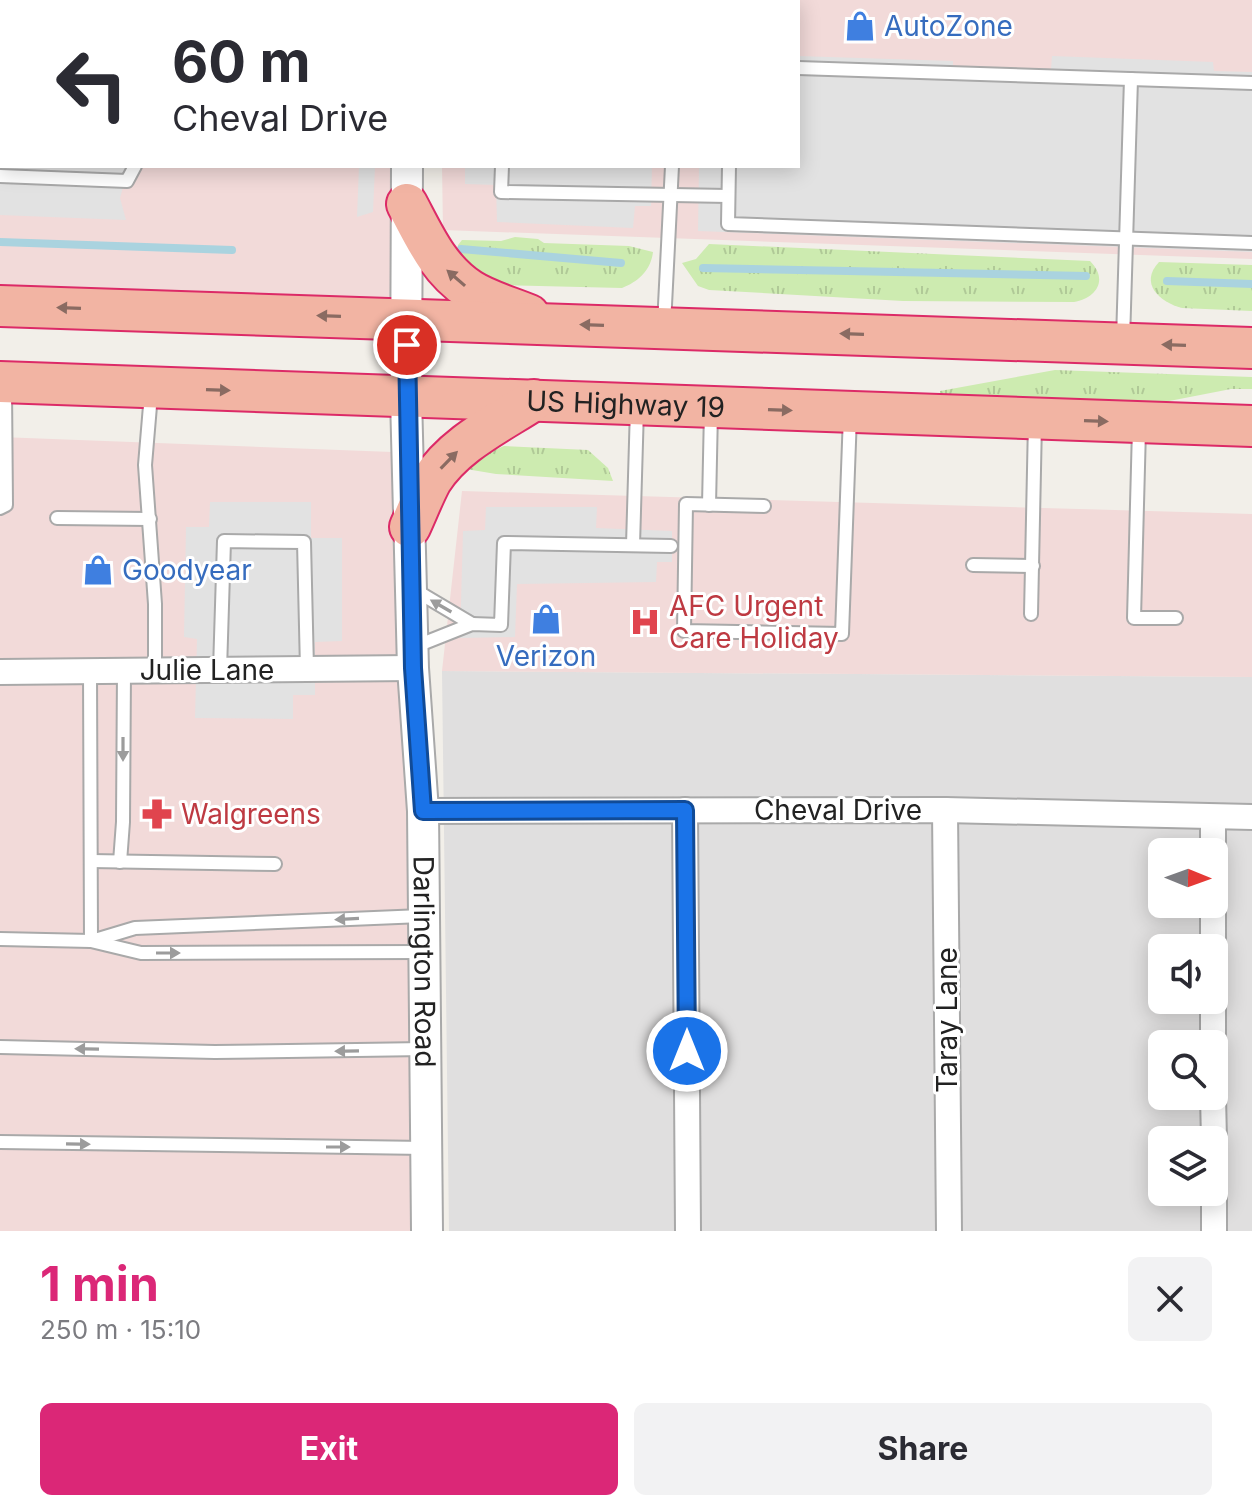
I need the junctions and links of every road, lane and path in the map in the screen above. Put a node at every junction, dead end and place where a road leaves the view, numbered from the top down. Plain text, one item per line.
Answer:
1 (800, 68) edge
2 (1131, 79) junction
3 (1252, 83) edge
4 (134, 168) edge
5 (502, 168) edge
6 (672, 168) edge
7 (729, 168) edge
8 (0, 176) edge
9 (407, 185) edge
10 (671, 195) junction
11 (728, 196) junction
12 (1126, 238) junction
13 (1252, 243) edge
14 (0, 306) edge
15 (407, 319) junction
16 (551, 324) junction
17 (664, 328) junction
18 (1122, 343) junction
19 (1252, 348) edge
20 (2, 382) edge
21 (152, 387) junction
22 (406, 397) junction
23 (534, 400) junction
24 (637, 405) junction
25 (711, 407) junction
26 (850, 412) junction
27 (1035, 419) junction
28 (1140, 422) junction
29 (1252, 426) edge
30 (709, 505) junction
31 (764, 506) dead end
32 (0, 508) edge
33 (57, 518) dead end
34 (150, 519) junction
35 (410, 527) junction
36 (633, 545) junction
37 (671, 546) dead end
38 (973, 565) dead end
39 (1033, 566) junction
40 (412, 587) junction
41 (1031, 614) dead end
42 (1176, 618) dead end
43 (472, 624) junction
44 (413, 658) junction
45 (307, 669) junction
46 (155, 670) junction
47 (220, 670) junction
48 (90, 671) junction
49 (124, 671) junction
50 (0, 672) edge
51 (685, 810) junction
52 (945, 810) junction
53 (423, 811) junction
54 (1213, 817) junction
55 (1252, 817) edge
56 (1213, 838) edge
57 (91, 861) junction
58 (120, 862) junction
59 (275, 864) dead end
60 (425, 916) junction
61 (0, 939) edge
62 (91, 941) junction
63 (425, 952) junction
64 (0, 1047) edge
65 (425, 1049) junction
66 (0, 1142) edge
67 (426, 1148) junction
68 (1214, 1206) edge
69 (427, 1231) edge
70 (688, 1231) edge
71 (949, 1231) edge
72 (1214, 1231) edge

1 - 2 lane
2 - 3 lane
2 - 12 lane
4 - 8 lane
5 - 10 lane
6 - 10 lane
7 - 11 lane
9 - 15 street, Darlington Road
16 -> 9 highway
10 - 11 lane
10 - 17 lane
11 - 12 lane
12 - 13 lane
12 - 18 lane
15 -> 14 highway
15 - 16 highway
15 - 22 street, Darlington Road
17 -> 16 highway
18 -> 17 highway
19 -> 18 highway
20 - 21 highway, US Highway 19
20 - 32 lane
21 -> 22 highway, US Highway 19
21 - 34 lane
22 - 23 highway, US Highway 19
22 - 35 street, Darlington Road
23 - 24 highway, US Highway 19
35 -> 23 highway
24 - 25 highway, US Highway 19
24 - 36 lane
25 -> 26 highway, US Highway 19
25 - 30 lane
26 - 27 highway, US Highway 19
26 - 30 lane
27 -> 28 highway, US Highway 19
27 - 39 lane
28 - 29 highway, US Highway 19
28 - 42 lane
30 - 31 lane
33 - 34 lane
34 - 46 lane
35 - 40 street, Darlington Road
36 - 37 lane
36 - 43 lane
38 - 39 lane
39 - 41 lane
43 -> 40 lane
40 - 44 street, Darlington Road
43 - 44 lane
44 - 45 street, Julie Lane
44 - 53 street, Darlington Road
45 - 47 street, Julie Lane
45 - 47 lane
46 - 47 street, Julie Lane
46 - 49 street, Julie Lane
48 - 49 street, Julie Lane
48 - 50 street, Julie Lane
48 - 57 lane
49 -> 58 lane
51 - 52 street, Cheval Drive
51 - 53 street, Cheval Drive
51 - 70 street
52 - 54 street, Cheval Drive
52 - 71 street, Taray Lane
53 - 60 street, Darlington Road
54 - 55 street, Cheval Drive
54 - 56 street
57 - 58 lane
57 - 62 lane
58 - 59 lane
60 -> 62 lane
60 - 63 street, Darlington Road
61 - 62 lane
62 -> 63 lane
63 - 65 street, Darlington Road
65 -> 64 lane
65 - 67 street, Darlington Road
66 -> 67 lane
67 - 69 street, Darlington Road
68 - 72 street

